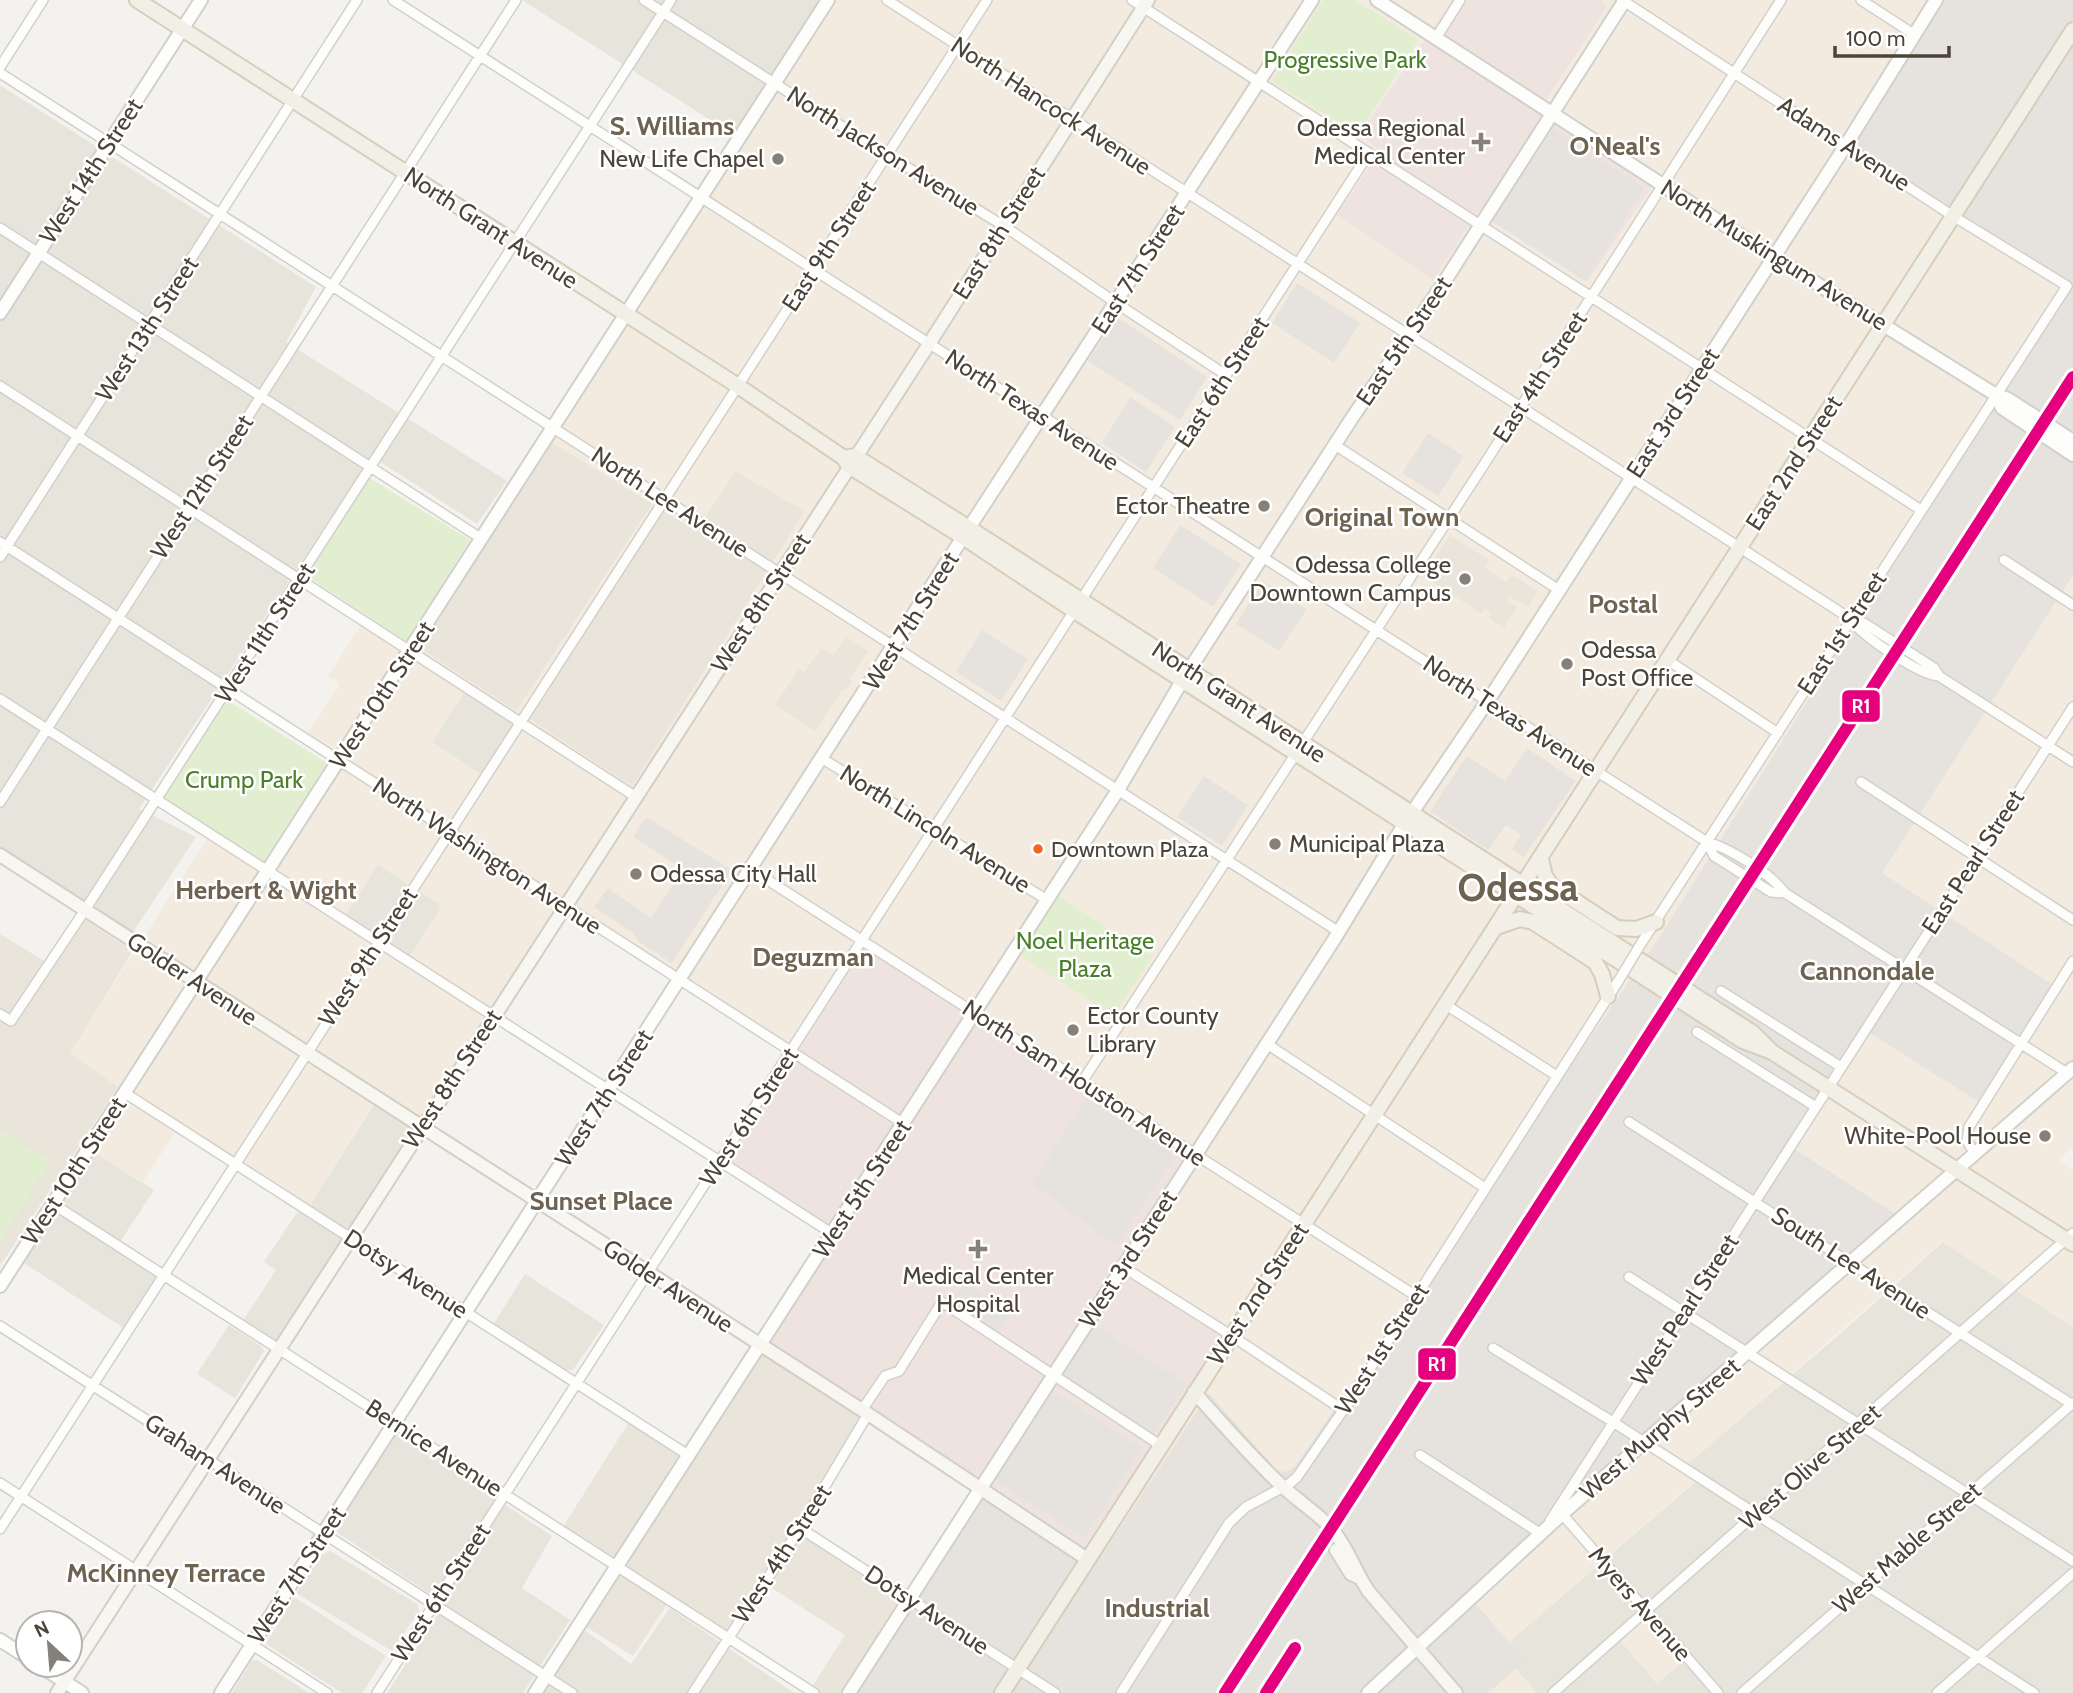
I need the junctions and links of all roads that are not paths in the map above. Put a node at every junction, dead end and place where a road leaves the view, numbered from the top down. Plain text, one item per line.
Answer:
1 (43, 0) edge
2 (137, 0) edge
3 (201, 0) edge
4 (357, 0) edge
5 (393, 0) edge
6 (516, 0) edge
7 (644, 0) edge
8 (671, 0) edge
9 (828, 0) edge
10 (887, 0) edge
11 (987, 0) edge
12 (1132, 0) edge
13 (1312, 0) edge
14 (1377, 0) edge
15 (1460, 0) edge
16 (1781, 0) edge
17 (1861, 0) edge
18 (1936, 0) edge
19 (1624, 1) edge
20 (1146, 4) edge
21 (663, 13) junction
22 (183, 29) junction
23 (2073, 30) edge
24 (1915, 35) junction
25 (1436, 38) junction
26 (958, 46) junction
27 (480, 55) junction
28 (0, 67) edge
29 (0, 73) edge
30 (1734, 73) junction
31 (1259, 82) junction
32 (775, 83) junction
33 (293, 100) junction
34 (1552, 114) junction
35 (1071, 119) junction
36 (591, 127) junction
37 (110, 142) junction
38 (1846, 145) junction
39 (1369, 153) junction
40 (887, 155) junction
41 (405, 172) junction
42 (1664, 186) junction
43 (1187, 193) junction
44 (702, 198) junction
45 (220, 214) junction
46 (1953, 216) junction
47 (1480, 225) junction
48 (1004, 226) junction
49 (0, 228) edge
50 (516, 243) junction
51 (39, 253) junction
52 (1774, 257) junction
53 (1297, 264) junction
54 (814, 269) junction
55 (332, 285) junction
56 (2067, 286) joint
57 (1591, 297) junction
58 (1116, 303) junction
59 (0, 313) edge
60 (626, 314) junction
61 (149, 324) junction
62 (1884, 324) junction
63 (1408, 336) junction
64 (929, 344) junction
65 (443, 356) junction
66 (1702, 368) junction
67 (1226, 374) junction
68 (0, 386) edge
69 (738, 386) junction
70 (1996, 395) junction
71 (261, 396) junction
72 (1520, 407) junction
73 (1043, 417) junction
74 (2041, 427) junction
75 (555, 428) junction
76 (78, 436) junction
77 (1811, 437) junction
78 (2073, 441) edge
79 (1335, 445) junction
80 (2073, 455) edge
81 (849, 460) junction
82 (372, 468) junction
83 (1631, 478) junction
84 (1154, 488) junction
85 (665, 499) junction
86 (189, 508) junction
87 (1921, 510) junction
88 (1448, 518) junction
89 (966, 533) junction
90 (482, 539) junction
91 (3, 544) edge
92 (1739, 548) junction
93 (0, 557) edge
94 (1262, 559) junction
95 (2004, 560) dead end
96 (780, 572) junction
97 (300, 579) junction
98 (1559, 590) junction
99 (1076, 605) junction
100 (2073, 605) edge
101 (118, 618) junction
102 (1851, 619) junction
103 (1376, 630) junction
104 (895, 646) junction
105 (411, 650) junction
106 (1666, 659) junction
107 (1186, 675) junction
108 (229, 689) junction
109 (0, 699) edge
110 (1487, 702) junction
111 (2073, 707) edge
112 (1006, 718) junction
113 (521, 720) junction
114 (47, 729) junction
115 (1778, 733) junction
116 (2048, 746) junction
117 (1299, 748) junction
118 (823, 759) junction
119 (340, 760) junction
120 (2073, 762) edge
121 (1596, 771) junction
122 (1861, 782) dead end
123 (1118, 790) junction
124 (636, 797) junction
125 (157, 800) junction
126 (0, 802) edge
127 (1409, 818) junction
128 (934, 829) junction
129 (449, 830) junction
130 (1707, 842) junction
131 (0, 856) edge
132 (1976, 857) junction
133 (1226, 859) junction
134 (1541, 859) junction
135 (752, 870) junction
136 (268, 871) junction
137 (1520, 890) junction
138 (1047, 900) junction
139 (565, 906) junction
140 (85, 910) junction
141 (2073, 920) edge
142 (1656, 922) junction
143 (1497, 927) junction
144 (1339, 932) junction
145 (862, 941) junction
146 (378, 942) junction
147 (2073, 961) edge
148 (1904, 969) junction
149 (1619, 980) joint
150 (680, 981) junction
151 (197, 982) junction
152 (1721, 991) dead end
153 (1608, 996) junction
154 (1446, 1005) junction
155 (975, 1013) junction
156 (0, 1014) edge
157 (494, 1016) junction
158 (1697, 1032) dead end
159 (2020, 1043) junction
160 (1267, 1044) junction
161 (307, 1052) junction
162 (791, 1052) junction
163 (1842, 1067) junction
164 (2071, 1070) edge
165 (1557, 1076) junction
166 (1082, 1082) junction
167 (1827, 1088) junction
168 (610, 1090) junction
169 (125, 1093) junction
170 (1816, 1107) junction
171 (1375, 1114) junction
172 (1629, 1122) dead end
173 (904, 1124) junction
174 (421, 1126) junction
175 (1975, 1154) junction
176 (1195, 1155) junction
177 (721, 1161) junction
178 (235, 1164) junction
179 (1956, 1170) junction
180 (1485, 1188) junction
181 (538, 1201) junction
182 (1755, 1201) junction
183 (53, 1204) junction
184 (1303, 1224) junction
185 (833, 1234) junction
186 (350, 1237) junction
187 (2071, 1239) edge
188 (1851, 1262) junction
189 (1123, 1267) junction
190 (648, 1272) junction
191 (164, 1274) junction
192 (1629, 1277) dead end
193 (0, 1286) edge
194 (1416, 1296) junction
195 (466, 1312) junction
196 (1684, 1312) junction
197 (0, 1326) edge
198 (1962, 1333) junction
199 (1232, 1336) junction
200 (759, 1345) junction
201 (279, 1348) junction
202 (1493, 1348) dead end
203 (1747, 1353) junction
204 (1052, 1376) junction
205 (576, 1383) junction
206 (93, 1385) junction
207 (1194, 1392) junction
208 (2073, 1404) edge
209 (1343, 1410) junction
210 (865, 1412) junction
211 (1613, 1422) junction
212 (395, 1423) junction
213 (1858, 1424) junction
214 (1645, 1442) junction
215 (1160, 1445) junction
216 (688, 1455) junction
217 (1420, 1455) dead end
218 (208, 1458) junction
219 (0, 1483) edge
220 (981, 1487) junction
221 (1283, 1488) junction
222 (505, 1494) junction
223 (1969, 1494) junction
224 (21, 1496) junction
225 (1562, 1514) junction
226 (1756, 1514) junction
227 (800, 1528) junction
228 (0, 1529) edge
229 (1542, 1532) junction
230 (324, 1534) junction
231 (1087, 1559) junction
232 (2073, 1561) edge
233 (617, 1566) junction
234 (136, 1570) junction
235 (2073, 1573) edge
236 (1866, 1585) junction
237 (910, 1598) junction
238 (434, 1605) junction
239 (1646, 1611) junction
240 (728, 1638) junction
241 (252, 1645) junction
242 (1416, 1648) junction
243 (1978, 1657) junction
244 (1017, 1668) junction
245 (546, 1676) junction
246 (61, 1687) edge
247 (82, 1693) edge
248 (221, 1693) edge
249 (327, 1693) edge
250 (377, 1693) edge
251 (535, 1693) edge
252 (572, 1693) edge
253 (693, 1693) edge
254 (814, 1693) edge
255 (849, 1693) edge
256 (1002, 1693) edge
257 (1055, 1693) edge
258 (1121, 1693) edge
259 (1368, 1693) edge
260 (1457, 1693) edge
261 (1553, 1693) edge
262 (1718, 1693) edge
263 (1742, 1693) edge
264 (1937, 1693) edge
265 (2034, 1693) edge

1 - 28 street
2 - 22 main road, North Grant Avenue
3 - 22 street, West 14th Street
4 - 33 street, West 13th Street
5 - 27 street, North Texas Avenue
6 - 27 street, West 12th Street
7 - 21 street, North Jackson Avenue
8 - 21 street, West 11th Street
9 - 32 street, West 10th Street
10 - 26 street, North Hancock Avenue
11 - 26 street, East 9th Street
12 - 20 street
13 - 31 street, East 7th Street
14 - 25 street, North Muskingum Avenue
15 - 25 street
16 - 30 street, East 4th Street
17 - 24 street
18 - 24 street, East 3rd Street
19 - 30 street, Adams Avenue
19 - 34 street, East 5th Street
20 - 31 street
20 - 35 main road, East 8th Street
21 - 32 street, North Jackson Avenue
21 - 36 street, West 11th Street
22 - 33 main road, North Grant Avenue
22 - 37 street, West 14th Street
23 - 46 main road, East 2nd Street
24 - 38 street, East 3rd Street
25 - 34 street, North Muskingum Avenue
26 - 35 street, North Hancock Avenue
26 - 40 street, East 9th Street
27 - 36 street, North Texas Avenue
27 - 41 street, West 12th Street
29 - 37 street, North Lee Avenue
30 - 38 street, Adams Avenue
30 - 42 street, East 4th Street
31 - 39 street
31 - 43 street, East 7th Street
32 - 40 street, North Jackson Avenue
32 - 44 street, West 10th Street
33 - 41 main road, North Grant Avenue
33 - 45 street, West 13th Street
34 - 42 street, North Muskingum Avenue
34 - 47 street, East 5th Street
35 - 43 street, North Hancock Avenue
35 - 48 main road, East 8th Street
36 - 44 street, North Texas Avenue
36 - 50 street, West 11th Street
37 - 45 street, North Lee Avenue
37 - 51 street, West 14th Street
38 - 46 street, Adams Avenue
38 - 52 street, East 3rd Street
39 - 47 street
39 - 53 street, East 6th Street
40 - 48 street, North Jackson Avenue
40 - 54 street, East 9th Street
41 - 50 main road, North Grant Avenue
41 - 55 street, West 12th Street
42 - 52 street, North Muskingum Avenue
42 - 57 street, East 4th Street
43 - 53 street, North Hancock Avenue
43 - 58 street, East 7th Street
44 - 54 street, North Texas Avenue
44 - 60 street, West 10th Street
45 - 55 street, North Lee Avenue
45 - 61 street, West 13th Street
46 - 56 street, Adams Avenue
46 - 62 main road, East 2nd Street
47 - 57 street
47 - 63 street, East 5th Street
48 - 58 street, North Jackson Avenue
48 - 64 main road, East 8th Street
49 - 51 street
50 - 60 main road, North Grant Avenue
50 - 65 street, West 11th Street
51 - 59 street, West 14th Street
51 - 61 street
52 - 62 street, North Muskingum Avenue
52 - 66 street, East 3rd Street
53 - 63 street, North Hancock Avenue
53 - 67 street, East 6th Street
54 - 64 street, North Texas Avenue
54 - 69 street, East 9th Street
55 - 65 street, North Lee Avenue
55 - 71 street, West 12th Street
56 - 70 street, East 1st Street
57 - 66 street
57 - 72 street, East 4th Street
58 - 67 street, North Jackson Avenue
58 - 73 street, East 7th Street
60 - 69 main road, North Grant Avenue
60 - 75 street, West 10th Street
61 - 71 street
61 - 76 street, West 13th Street
62 - 70 street, North Muskingum Avenue
62 - 77 main road, East 2nd Street
63 - 72 street, North Hancock Avenue
63 - 79 street, East 5th Street
64 - 73 street, North Texas Avenue
64 - 81 main road, East 8th Street
65 - 75 street, North Lee Avenue
65 - 82 street, West 11th Street
66 - 77 street
66 - 83 street, East 3rd Street
67 - 84 street, East 6th Street
68 - 76 street
69 - 81 main road, North Grant Avenue
69 - 85 street, West 9th Street
70 - 74 street, North Muskingum Avenue
70 - 87 street, East 1st Street
71 - 82 street
71 - 86 street, West 12th Street
72 - 83 street, North Hancock Avenue
72 - 88 street, East 4th Street
73 - 84 street, North Texas Avenue
73 - 89 street, East 7th Street
74 - 78 street
74 - 80 street
75 - 85 street, North Lee Avenue
75 - 90 street, West 10th Street
76 - 86 street
76 - 91 street, West 13th Street
77 - 87 street
77 - 92 main road, East 2nd Street
79 - 88 street
79 - 94 street, East 5th Street
81 - 89 main road, North Grant Avenue
81 - 96 main road, West 8th Street
82 - 90 street
82 - 97 street, West 11th Street
83 - 92 street, North Hancock Avenue
83 - 98 street, East 3rd Street
84 - 94 street, North Texas Avenue
84 - 99 street, East 6th Street
85 - 96 street, North Lee Avenue
85 - 113 street, West 9th Street
86 - 97 street
86 - 101 street, West 12th Street
87 - 102 street, East 1st Street
88 - 98 street
88 - 103 street, East 4th Street
89 - 99 main road, North Grant Avenue
89 - 104 street, West 7th Street
90 - 105 street, West 10th Street
91 - 93 street, West 13th Street
91 - 101 street, North Washington Avenue
92 - 102 street, North Hancock Avenue
92 - 106 main road, East 2nd Street
94 - 103 street, North Texas Avenue
94 - 107 street, East 5th Street
95 - 100 street
96 - 104 street, North Lee Avenue
96 - 124 main road, West 8th Street
97 - 105 street
97 - 108 street, West 11th Street
98 - 110 street, East 3rd Street
99 - 107 main road, North Grant Avenue
99 - 112 street, West 6th Street
101 - 108 street, North Washington Avenue
101 - 114 street, West 12th Street
102 - 115 street, East 1st Street
102 - 116 street, North Hancock Avenue
103 - 110 street, North Texas Avenue
103 - 117 street, East 4th Street
104 - 112 street, North Lee Avenue
104 - 118 street, West 7th Street
105 - 113 street
105 - 119 street, West 10th Street
106 - 115 street
106 - 121 main road, East 2nd Street
107 - 117 main road, North Grant Avenue
107 - 123 street, West 5th Street
108 - 119 street, North Washington Avenue
108 - 125 street, West 11th Street
109 - 114 street
110 - 121 street, North Texas Avenue
110 - 127 street, East 3rd Street
111 - 116 street, East Pearl Street
112 - 123 street, North Lee Avenue
112 - 128 street, West 6th Street
113 - 124 street
113 - 129 street, West 9th Street
114 - 125 street
114 - 126 street, West 12th Street
115 - 130 street, East 1st Street
116 - 120 street, North Hancock Avenue
116 - 132 street, East Pearl Street
117 - 127 main road, North Grant Avenue
117 - 133 street
118 - 128 street, North Lincoln Avenue
118 - 135 street, West 7th Street
119 - 129 street, North Washington Avenue
119 - 136 street, West 10th Street
121 - 130 street, North Texas Avenue
121 - 134 main road, East 2nd Street
122 - 132 street
123 - 133 street, North Lee Avenue
123 - 138 street, West 5th Street
124 - 139 main road, West 8th Street
125 - 136 street
125 - 140 street, West 11th Street
127 - 137 main road, North Grant Avenue
127 - 144 street, West 3rd Street
128 - 138 street, North Lincoln Avenue
128 - 145 street, West 6th Street
129 - 139 street, North Washington Avenue
129 - 146 street, West 9th Street
130 - 142 street, East 1st Street
130 - 148 street, North Texas Avenue
131 - 140 main road, Golder Avenue
132 - 141 street
132 - 148 street, East Pearl Street
133 - 144 street, North Lee Avenue
133 - 166 street
134 - 137 main road, East 2nd Street
134 - 142 main road
135 - 145 street, North Sam Houston Avenue
135 - 150 street, West 7th Street
136 - 146 street
136 - 151 street, West 10th Street
137 - 143 main road, West 2nd Street
137 - 167 main road, North Grant Avenue
138 - 155 street, West 5th Street
139 - 150 street, North Washington Avenue
139 - 157 main road, West 8th Street
140 - 151 main road, Golder Avenue
140 - 156 street, West 11th Street
142 - 149 street, East 1st Street, bridge
143 - 153 main road
143 - 154 main road, West 2nd Street
144 - 160 street, West 3rd Street
145 - 155 street, North Sam Houston Avenue
145 - 162 street, West 6th Street
146 - 157 street
146 - 161 street, West 9th Street
147 - 159 street
148 - 159 street, North Texas Avenue
148 - 163 street, East Pearl Street
149 - 153 street, West 1st Street
150 - 162 street, North Washington Avenue
150 - 168 street, West 7th Street
151 - 161 main road, Golder Avenue
151 - 169 street, West 10th Street
152 - 163 street
153 - 165 street, West 1st Street
154 - 165 street
154 - 171 main road, West 2nd Street
155 - 166 street, North Sam Houston Avenue
155 - 173 street, West 5th Street
157 - 168 street
157 - 174 main road, West 8th Street
158 - 170 street
159 - 164 street, North Texas Avenue
159 - 175 street
160 - 171 street
160 - 176 street, West 3rd Street
161 - 174 main road, Golder Avenue
161 - 178 street, West 9th Street
162 - 173 street, North Washington Avenue
162 - 177 street, West 6th Street
163 - 167 street, East Pearl Street
164 - 175 street, West Murphy Street
165 - 180 street, West 1st Street
166 - 176 street, North Sam Houston Avenue
167 - 170 street, West Pearl Street
167 - 179 main road, North Grant Avenue
168 - 177 street
168 - 181 street, West 7th Street
169 - 178 street, Dotsy Avenue
169 - 183 street, West 10th Street
170 - 182 street, West Pearl Street
171 - 180 street
171 - 184 main road, West 2nd Street
172 - 182 street, South Lee Avenue
173 - 185 street, West 5th Street
174 - 181 main road, Golder Avenue
174 - 186 main road, West 8th Street
175 - 179 street, West Murphy Street
176 - 184 street, North Sam Houston Avenue
176 - 189 street, West 3rd Street
177 - 185 street
177 - 190 street, West 6th Street
178 - 186 street, Dotsy Avenue
178 - 191 street, West 9th Street
179 - 187 main road, North Grant Avenue
179 - 188 street, West Murphy Street
180 - 194 street, West 1st Street
181 - 190 main road, Golder Avenue
181 - 195 street, West 7th Street
182 - 188 street, South Lee Avenue
182 - 196 street, West Pearl Street
183 - 191 street, Bernice Avenue
183 - 193 street, West 10th Street
184 - 194 street, North Sam Houston Avenue
184 - 199 main road, West 2nd Street
185 - 200 street, West 5th Street
186 - 195 street, Dotsy Avenue
186 - 201 main road, West 8th Street
187 - 198 street, West Olive Street
188 - 198 street, South Lee Avenue
188 - 203 street, West Murphy Street
189 - 199 street
189 - 204 street, West 3rd Street
190 - 200 main road, Golder Avenue
190 - 205 street, West 6th Street
191 - 201 street, Bernice Avenue
191 - 206 street, West 9th Street
192 - 196 street
194 - 209 street, West 1st Street
195 - 205 street, Dotsy Avenue
195 - 212 street, West 7th Street
196 - 203 street
196 - 211 street, West Pearl Street
197 - 206 street, Graham Avenue
198 - 208 street, South Lee Avenue
198 - 213 street, West Olive Street
199 - 207 main road, West 2nd Street
199 - 209 street
200 - 210 main road, Golder Avenue
200 - 216 street, West 5th Street
201 - 212 street, Bernice Avenue
201 - 218 main road, West 8th Street
202 - 211 street
203 - 213 street
203 - 214 street, West Murphy Street
204 - 210 street, West 4th Street
204 - 215 street
204 - 220 street, West 3rd Street
205 - 216 street, Dotsy Avenue
205 - 222 street, West 6th Street
206 - 218 street, Graham Avenue
206 - 224 street, West 9th Street
207 - 215 main road, West 2nd Street
207 - 221 main road
208 - 223 street, West Mable Street
209 - 221 street, West 1st Street
210 - 220 main road, Golder Avenue
210 - 227 street, West 4th Street
211 - 214 street
211 - 229 street, West Pearl Street
212 - 222 street, Bernice Avenue
212 - 230 street, West 7th Street
213 - 223 street
213 - 226 street, West Olive Street
214 - 225 street, West Murphy Street
214 - 226 street
215 - 231 main road, West 2nd Street
216 - 233 street, West 5th Street
217 - 229 street
218 - 230 street, Graham Avenue
218 - 234 main road, West 8th Street
219 - 224 street
220 - 231 main road, Golder Avenue
220 - 237 street, West 3rd Street
221 - 242 main road
221 - 258 street, West 1st Street
222 - 233 street, Bernice Avenue
222 - 238 street, West 6th Street
223 - 232 street
223 - 236 street, West Mable Street
224 - 228 street, West 9th Street
224 - 234 street
225 - 229 street, West Murphy Street
225 - 239 street, Myers Avenue
226 - 236 street
226 - 239 street, West Olive Street
227 - 237 street, Dotsy Avenue
227 - 240 street, West 4th Street
229 - 242 street, West Murphy Street
230 - 238 street, Graham Avenue
230 - 241 street, West 7th Street
231 - 244 main road, West 2nd Street
233 - 240 street, Bernice Avenue
233 - 245 street, West 5th Street
234 - 241 street
234 - 246 main road, West 8th Street
235 - 243 street
236 - 243 street
236 - 263 street, West Mable Street
237 - 244 street, Dotsy Avenue
237 - 255 street, West 3rd Street
238 - 245 street, Graham Avenue
238 - 250 street, West 6th Street
239 - 261 street, West Olive Street
239 - 262 street, Myers Avenue
240 - 253 street, West 4th Street
240 - 254 street, Bernice Avenue
241 - 248 street, West 7th Street
241 - 249 street
242 - 259 street, West Murphy Street
242 - 260 main road
243 - 264 street
243 - 265 street
244 - 256 main road, West 2nd Street
244 - 257 street, Dotsy Avenue
245 - 251 street, West 5th Street
245 - 252 street, Graham Avenue
246 - 247 street

